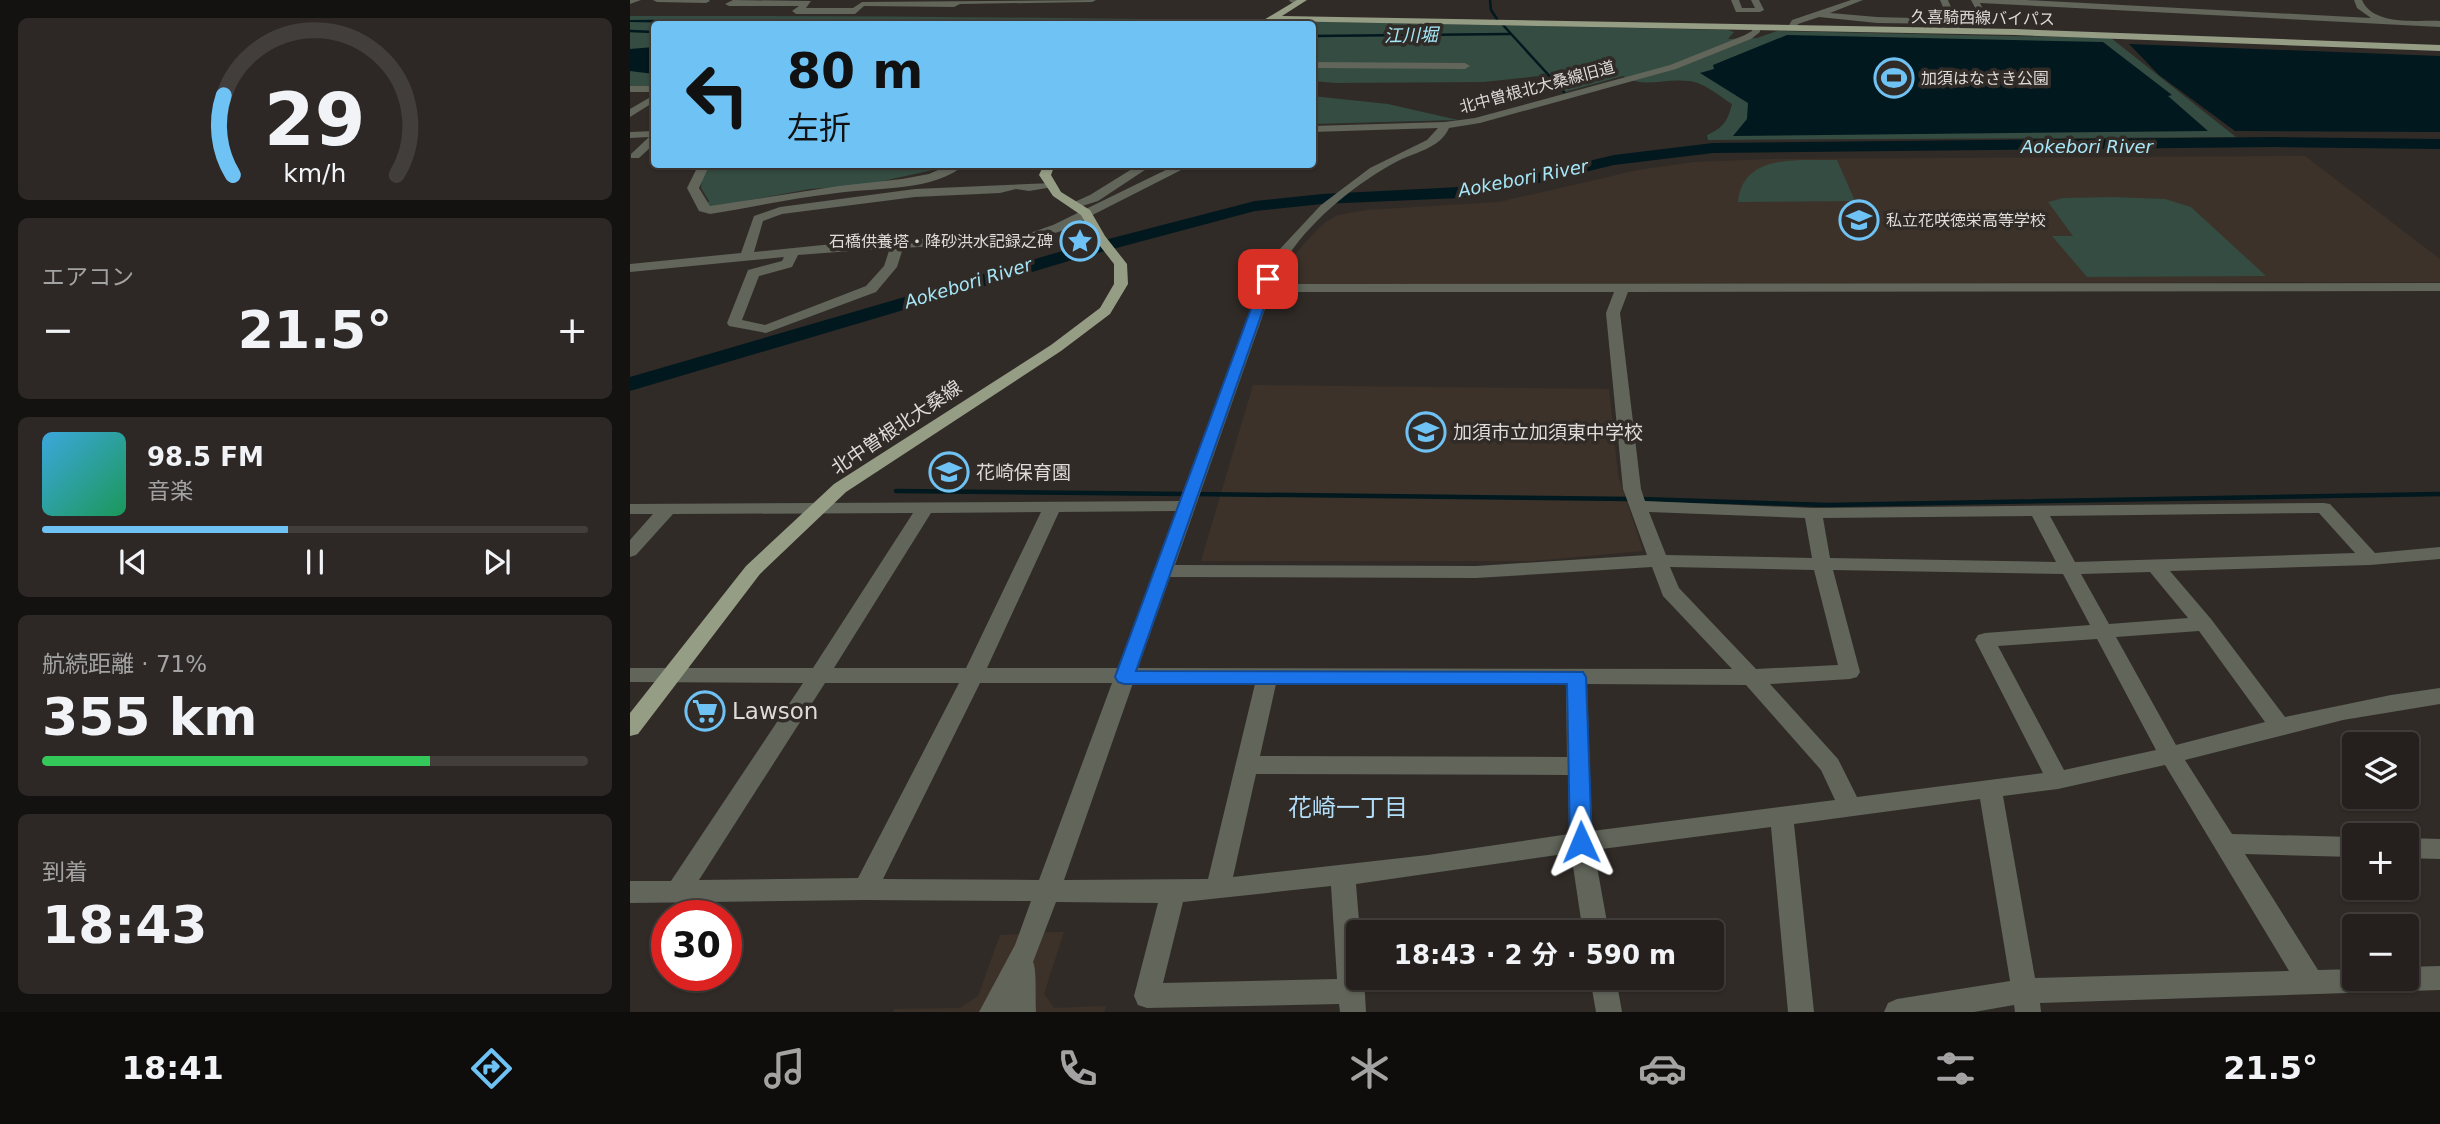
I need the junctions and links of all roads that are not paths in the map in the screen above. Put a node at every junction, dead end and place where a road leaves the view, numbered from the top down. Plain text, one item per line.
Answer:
1 (637, 0) edge
2 (657, 0) edge
3 (693, 0) edge
4 (742, 0) edge
5 (815, 0) edge
6 (1092, 0) edge
7 (1303, 0) edge
8 (1735, 0) edge
9 (1755, 0) edge
10 (1859, 0) edge
11 (1944, 0) edge
12 (1977, 0) edge
13 (2358, 0) edge
14 (706, 1) edge
15 (630, 2) edge
16 (958, 2) edge
17 (2203, 2) dead end
18 (2227, 2) dead end
19 (2020, 3) edge
20 (806, 5) junction
21 (941, 13) dead end
22 (2216, 13) junction
23 (1819, 14) junction
24 (2239, 14) junction
25 (2275, 16) junction
26 (1273, 18) junction
27 (2336, 19) junction
28 (1267, 21) edge
29 (2381, 21) junction
30 (2417, 23) junction
31 (2440, 24) edge
32 (1955, 26) junction
33 (1756, 27) junction
34 (1793, 27) junction
35 (2432, 33) dead end
36 (2440, 48) edge
37 (1316, 65) edge
38 (1465, 66) dead end
39 (630, 89) edge
40 (651, 89) edge
41 (651, 100) edge
42 (630, 114) edge
43 (651, 123) edge
44 (630, 124) edge
45 (1445, 125) junction
46 (1316, 129) edge
47 (630, 135) edge
48 (651, 137) edge
49 (651, 140) edge
50 (651, 155) edge
51 (633, 156) edge
52 (703, 168) edge
53 (955, 168) edge
54 (1048, 168) edge
55 (1131, 168) edge
56 (1143, 168) edge
57 (1180, 168) edge
58 (1137, 172) junction
59 (1049, 184) junction
60 (1076, 204) junction
61 (1086, 213) junction
62 (898, 244) junction
63 (793, 252) junction
64 (746, 257) junction
65 (630, 268) edge
66 (1623, 287) junction
67 (2440, 287) edge
68 (1264, 288) junction
69 (819, 506) junction
70 (926, 506) junction
71 (1053, 506) junction
72 (1185, 506) junction
73 (1638, 506) junction
74 (630, 509) edge
75 (668, 509) junction
76 (2038, 511) junction
77 (1813, 513) junction
78 (630, 551) edge
79 (2440, 554) edge
80 (2370, 559) junction
81 (1658, 561) junction
82 (1822, 563) junction
83 (2155, 565) junction
84 (2069, 568) junction
85 (1162, 571) junction
86 (2204, 624) junction
87 (2104, 632) junction
88 (630, 675) edge
89 (672, 675) junction
90 (818, 676) junction
91 (973, 676) junction
92 (1124, 677) junction
93 (1576, 677) junction
94 (1752, 677) junction
95 (1266, 678) junction
96 (2440, 696) edge
97 (2279, 725) junction
98 (630, 728) edge
99 (2170, 755) junction
100 (1249, 765) junction
101 (1580, 766) junction
102 (2058, 780) junction
103 (1990, 789) junction
104 (1850, 807) junction
105 (1782, 817) junction
106 (1581, 842) junction
107 (2225, 844) junction
108 (2342, 847) edge
109 (2419, 848) edge
110 (2440, 849) edge
111 (1343, 876) junction
112 (1218, 889) junction
113 (865, 890) junction
114 (678, 891) junction
115 (1046, 891) junction
116 (630, 892) edge
117 (1173, 892) junction
118 (1594, 920) edge
119 (1027, 948) junction
120 (2440, 978) edge
121 (2311, 982) junction
122 (1606, 990) edge
123 (1352, 1001) edge
124 (2027, 1001) edge
125 (992, 1012) edge
126 (1023, 1012) edge
127 (1609, 1012) edge
128 (1801, 1012) edge
129 (1897, 1012) edge

1 - 15 street
2 - 3 street
3 - 14 street
4 - 20 street
5 - 20 street
6 - 16 street
7 - 26 main road
8 - 9 street
10 - 23 street
11 - 32 street
12 - 19 street
12 - 32 street
13 - 29 street
16 - 20 street
16 - 21 street
17 - 22 street
18 - 24 street
19 - 22 street
22 - 24 street
23 - 32 street
23 - 34 street
24 - 25 street
25 - 27 street
25 - 27 street
26 - 28 main road
26 - 33 main road, 久喜騎西線バイパス
27 - 29 street
29 - 30 street
30 - 31 street
30 - 35 street
32 - 34 main road, 久喜騎西線バイパス
32 - 36 main road, 久喜騎西線バイパス
33 - 34 main road, 久喜騎西線バイパス
33 - 45 street, 北中曽根北大桑線旧道
37 - 38 street
39 - 40 street
41 - 42 street
43 - 44 street
45 - 46 street, 北中曽根北大桑線旧道
45 - 68 street
47 - 48 street
49 - 51 street
50 - 51 street
52 - 53 street
54 - 59 main road
55 - 58 street
56 - 58 street
57 - 61 street
58 - 60 street
59 - 60 main road, 北中曽根北大桑線
59 - 64 street
60 - 61 main road, 北中曽根北大桑線
61 - 62 street
61 - 69 main road, 北中曽根北大桑線
62 - 63 street
62 - 63 street
63 - 64 street
64 - 65 street
66 - 67 street
66 - 68 street
66 - 73 street
68 - 72 street
69 - 70 street
69 - 75 street
69 - 89 main road, 北中曽根北大桑線
70 - 71 street
70 - 90 street
71 - 72 street
71 - 91 street
72 - 85 street
73 - 77 street
73 - 81 street
74 - 75 street
75 - 78 street
76 - 77 street
76 - 80 street
76 - 84 street
77 - 82 street
79 - 80 street
80 - 83 street
81 - 82 street
81 - 85 street
81 - 94 street
82 - 84 street
82 - 94 street
83 - 84 street
83 - 86 street
84 - 87 street
85 - 92 street
86 - 87 street
86 - 97 street
87 - 99 street
87 - 102 street
88 - 89 street
89 - 90 street
89 - 98 main road, 北中曽根北大桑線
90 - 91 street
90 - 114 street
91 - 92 street
91 - 113 street
92 - 95 street
92 - 115 street
93 - 94 street
93 - 95 street
93 - 101 street
94 - 104 street
95 - 100 street
96 - 97 street
97 - 99 street
99 - 102 street
99 - 107 street
100 - 101 street
100 - 112 street
101 - 106 street
102 - 103 street
103 - 104 street
103 - 124 street
104 - 105 street
105 - 106 street
105 - 128 street
106 - 111 street
106 - 118 street
107 - 108 street
107 - 121 street
109 - 110 street
111 - 112 street
111 - 123 street
112 - 117 street
113 - 114 street
113 - 115 street
114 - 116 street
115 - 117 street
115 - 119 street
117 - 123 street
119 - 125 street
119 - 126 street
120 - 121 street
121 - 124 street
122 - 127 street
124 - 129 street

